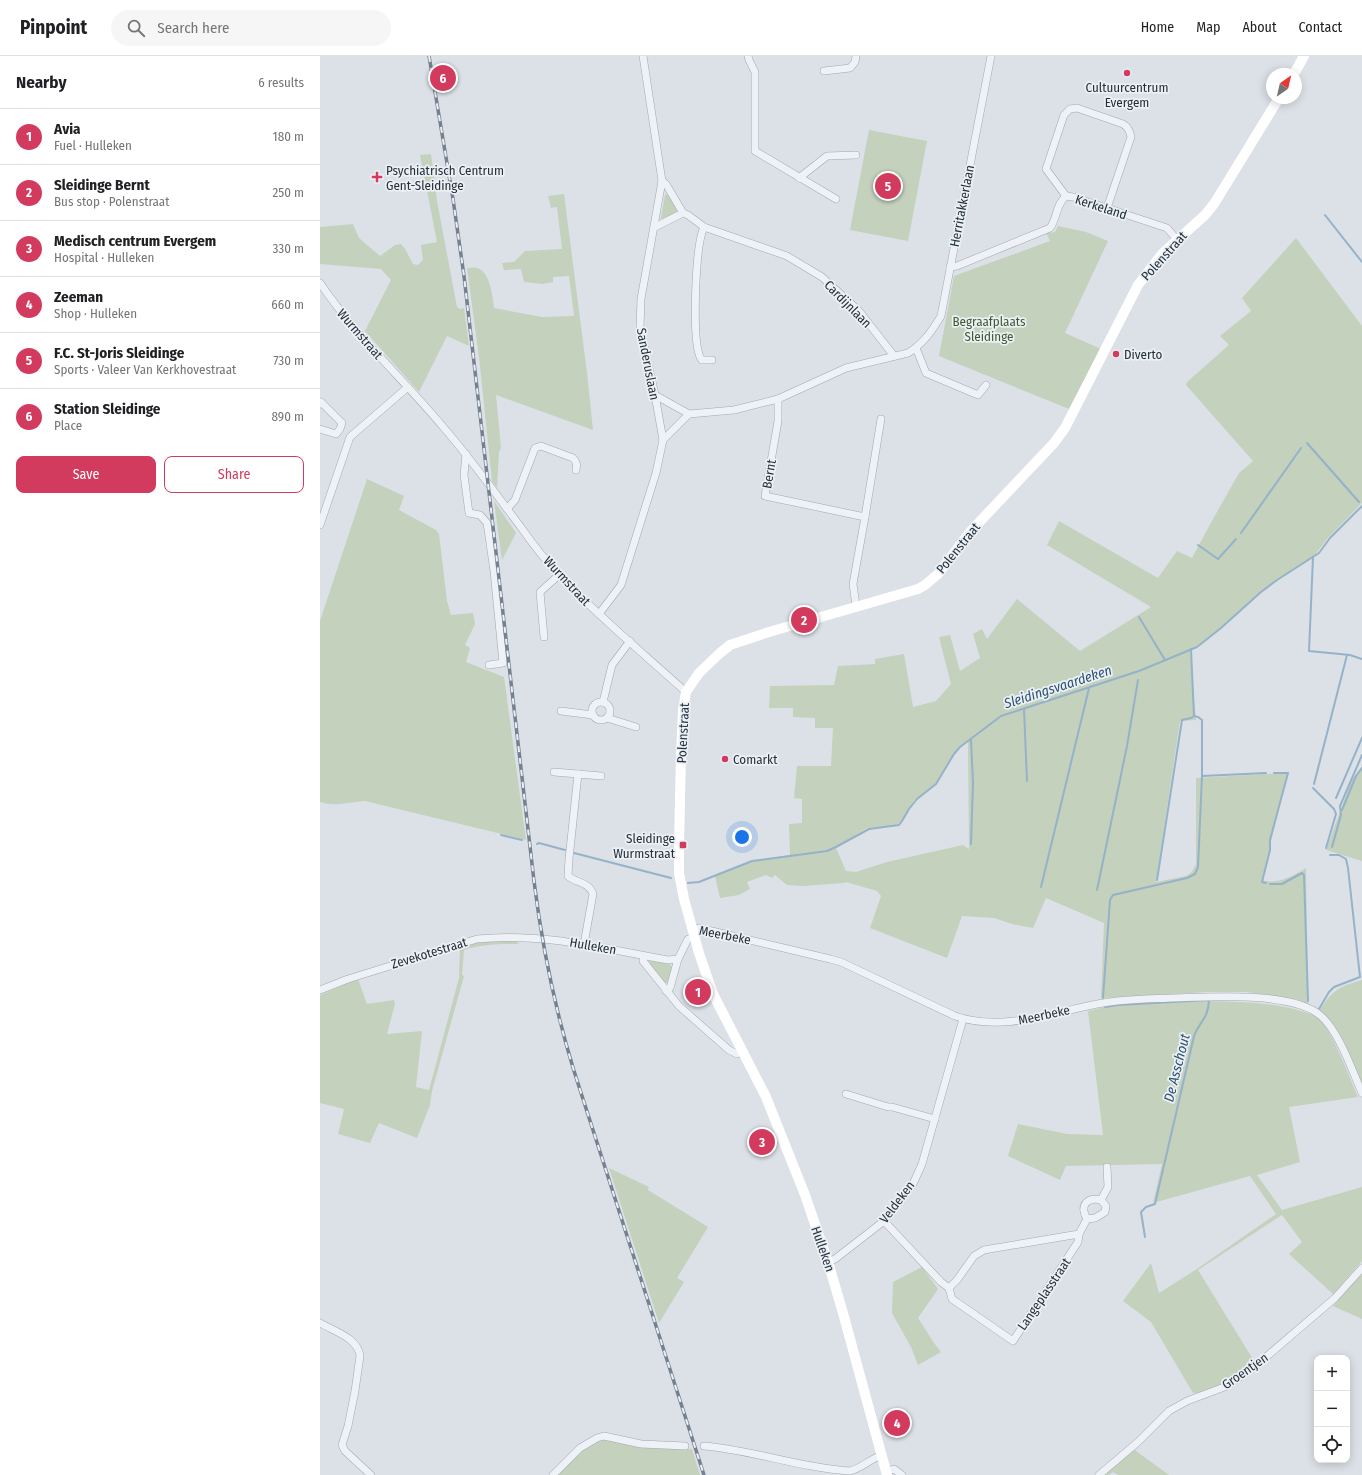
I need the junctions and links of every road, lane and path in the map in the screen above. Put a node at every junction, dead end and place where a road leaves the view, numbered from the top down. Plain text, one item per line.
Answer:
1 (643, 56) edge
2 (748, 56) edge
3 (856, 56) edge
4 (990, 56) edge
5 (1304, 56) edge
6 (1297, 68) edge
7 (824, 71) dead end
8 (1275, 104) edge
9 (856, 155) dead end
10 (799, 178) junction
11 (662, 181) junction
12 (1066, 196) junction
13 (836, 199) dead end
14 (1107, 208) junction
15 (683, 213) junction
16 (655, 227) junction
17 (704, 227) junction
18 (1177, 240) junction
19 (950, 267) junction
20 (320, 284) edge
21 (916, 348) junction
22 (894, 356) junction
23 (712, 360) dead end
24 (986, 384) dead end
25 (408, 387) junction
26 (655, 395) junction
27 (778, 399) junction
28 (320, 404) edge
29 (689, 414) junction
30 (881, 419) dead end
31 (320, 429) edge
32 (340, 429) junction
33 (350, 437) junction
34 (663, 440) junction
35 (466, 454) junction
36 (576, 470) dead end
37 (507, 508) junction
38 (865, 517) junction
39 (320, 525) edge
40 (559, 575) junction
41 (856, 606) junction
42 (599, 614) junction
43 (544, 637) dead end
44 (630, 641) junction
45 (489, 665) dead end
46 (686, 692) junction
47 (603, 702) junction
48 (561, 711) dead end
49 (593, 715) junction
50 (607, 718) junction
51 (636, 727) dead end
52 (554, 772) dead end
53 (578, 774) junction
54 (601, 776) dead end
55 (680, 880) joint
56 (694, 933) junction
57 (542, 939) joint
58 (584, 944) junction
59 (644, 956) junction
60 (678, 960) junction
61 (320, 990) edge
62 (666, 991) junction
63 (963, 1019) junction
64 (742, 1051) junction
65 (1362, 1093) edge
66 (846, 1094) dead end
67 (935, 1119) junction
68 (1107, 1167) dead end
69 (1101, 1200) junction
70 (1087, 1219) junction
71 (884, 1221) junction
72 (1079, 1234) junction
73 (828, 1262) junction
74 (1362, 1268) edge
75 (949, 1288) junction
76 (320, 1323) edge
77 (685, 1446) dead end
78 (704, 1446) dead end
79 (882, 1455) junction
80 (887, 1473) edge
81 (371, 1475) edge
82 (553, 1475) edge
83 (902, 1475) edge
84 (1099, 1475) edge

1 - 11 street, Sanderuslaan
2 - 10 street
3 - 7 street
4 - 19 street, Herritakkerlaan
5 - 6 main road
8 - 18 main road, Polenstraat
9 - 10 street
10 - 13 street
11 - 15 street, Cardijnlaan
11 - 16 street, Sanderuslaan
12 - 14 street, Kerkeland
12 - 14 street
12 - 19 street, Kerkeland
14 - 18 street, Kerkeland
15 - 16 street
15 - 17 street, Cardijnlaan
16 - 26 street, Sanderuslaan
17 - 22 street, Cardijnlaan
17 - 23 street
18 - 41 main road, Polenstraat
19 - 21 street, Herritakkerlaan
20 - 25 street, Wurmstraat
21 - 22 street, Herritakkerlaan
21 - 24 street
22 - 27 street, Herritakkerlaan
25 - 33 street
25 - 35 street, Wurmstraat
26 - 29 street
26 - 34 street, Sanderuslaan
27 - 29 street, Herritakkerlaan
27 - 38 street, Bernt
28 - 32 street
29 - 34 street
30 - 38 street
31 - 32 street
32 - 33 street
33 - 39 street
34 - 42 street, Sanderuslaan
35 - 37 street, Wurmstraat
35 - 45 street
36 - 37 street
37 - 40 street, Wurmstraat
38 - 41 street
40 - 42 street, Wurmstraat
40 - 43 street
41 - 46 main road, Polenstraat
42 - 44 street, Wurmstraat
44 - 46 street, Wurmstraat
44 - 47 street
46 - 55 main road, Polenstraat
47 - 49 street
47 - 50 street
48 - 49 street
49 - 50 street
50 - 51 street
52 - 53 street
53 - 54 street
53 - 58 street
55 - 56 main road, Hulleken
56 - 60 street
56 - 63 street, Meerbeke
56 - 64 main road, Hulleken
57 - 58 street, Hulleken
57 - 61 street, Zevekotestraat
58 - 59 street, Hulleken
59 - 60 street, Hulleken
59 - 62 street
60 - 62 street
62 - 64 street
63 - 65 street, Meerbeke
63 - 67 street, Veldeken
64 - 73 main road, Hulleken
66 - 67 street
67 - 71 street, Veldeken
68 - 69 street
69 - 70 street, Langeplasstraat
69 - 70 street
70 - 72 street, Langeplasstraat
71 - 73 street, Veldeken
71 - 75 street, Langeplasstraat
72 - 75 street, Langeplasstraat
72 - 75 street, Langeplasstraat
73 - 79 main road, Hulleken
74 - 84 street, Groentjen
76 - 81 street
77 - 82 street
78 - 79 street
79 - 80 main road, Hulleken
80 - 83 street

